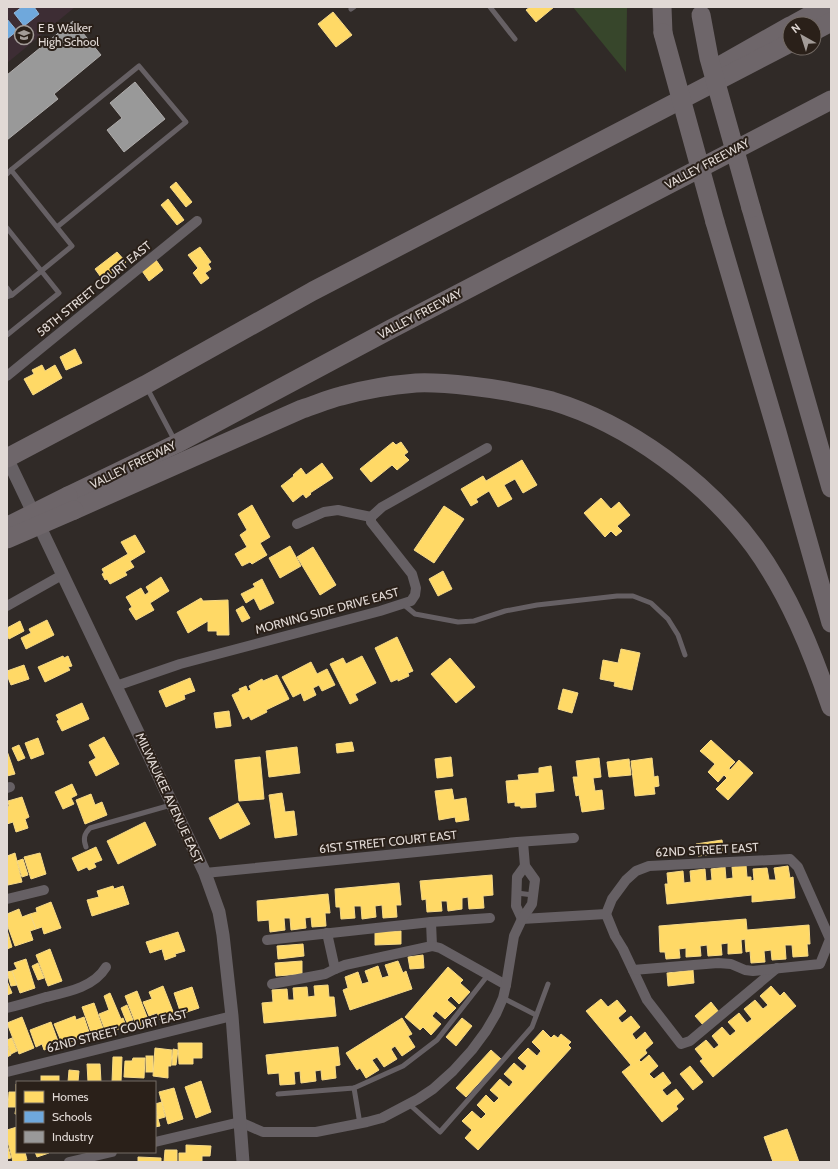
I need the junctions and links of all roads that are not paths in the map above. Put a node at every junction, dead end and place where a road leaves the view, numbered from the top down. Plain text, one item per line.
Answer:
1 (490, 7) edge
2 (662, 7) edge
3 (825, 7) edge
4 (701, 11) edge
5 (809, 16) edge
6 (831, 22) edge
7 (822, 27) edge
8 (782, 30) edge
9 (515, 39) dead end
10 (782, 48) edge
11 (831, 100) edge
12 (9, 172) edge
13 (197, 221) dead end
14 (58, 227) junction
15 (7, 228) edge
16 (42, 271) junction
17 (7, 288) edge
18 (312, 291) junction
19 (10, 296) edge
20 (7, 335) edge
21 (7, 376) edge
22 (145, 385) junction
23 (176, 444) junction
24 (487, 448) dead end
25 (7, 458) edge
26 (831, 488) edge
27 (71, 503) junction
28 (371, 517) junction
29 (297, 524) dead end
30 (7, 527) edge
31 (7, 539) edge
32 (62, 575) junction
33 (403, 604) junction
34 (7, 606) edge
35 (831, 623) edge
36 (685, 655) dead end
37 (116, 686) junction
38 (831, 707) edge
39 (172, 804) junction
40 (574, 838) dead end
41 (523, 842) junction
42 (86, 847) dead end
43 (525, 866) junction
44 (205, 873) junction
45 (44, 890) dead end
46 (517, 893) junction
47 (533, 895) junction
48 (7, 899) edge
49 (606, 914) junction
50 (490, 918) dead end
51 (522, 919) junction
52 (431, 922) junction
53 (327, 933) junction
54 (267, 940) dead end
55 (432, 946) junction
56 (106, 967) dead end
57 (777, 968) junction
58 (335, 969) junction
59 (633, 970) junction
60 (488, 975) junction
61 (272, 984) dead end
62 (548, 984) dead end
63 (506, 985) junction
64 (503, 998) junction
65 (7, 1008) edge
66 (536, 1015) junction
67 (232, 1016) junction
68 (7, 1072) edge
69 (354, 1088) junction
70 (278, 1094) dead end
71 (409, 1104) junction
72 (240, 1122) junction
73 (360, 1124) junction
74 (156, 1142) edge
75 (108, 1153) edge
76 (69, 1162) edge
77 (243, 1162) edge

1 - 9 lane
2 - 35 highway, bridge
3 - 5 highway
4 - 26 highway, bridge
6 - 7 highway
8 - 18 highway
10 - 18 highway
11 - 23 highway, VALLEY FREEWAY
12 - 14 lane
12 - 14 lane
13 - 21 street, 58TH STREET COURT EAST
14 - 16 lane
15 - 16 lane
16 - 19 lane
16 - 20 lane
17 - 19 lane
18 - 22 highway
22 - 23 lane
22 - 25 highway
23 - 27 highway, VALLEY FREEWAY
24 - 28 street
25 - 32 street, MILWAUKEE AVENUE EAST
27 - 30 highway, VALLEY FREEWAY, bridge
27 - 31 highway, bridge
27 - 38 highway
28 - 29 street
28 - 33 street, MORNING SIDE DRIVE EAST
32 - 34 street
32 - 37 street, MILWAUKEE AVENUE EAST
33 - 36 lane
33 - 37 street, MORNING SIDE DRIVE EAST
37 - 39 street, MILWAUKEE AVENUE EAST
39 - 42 lane
39 - 44 street, MILWAUKEE AVENUE EAST
40 - 41 street, 61ST STREET COURT EAST
41 - 43 street
41 - 44 street, 61ST STREET COURT EAST
43 - 46 street
43 - 47 street
44 - 67 street, MILWAUKEE AVENUE EAST
45 - 48 street
46 - 47 lane
46 - 51 street
47 - 51 street
49 - 51 street
49 - 57 street, 62ND STREET EAST
49 - 59 street
50 - 52 street
51 - 63 street
52 - 53 street
52 - 55 street
53 - 54 street
53 - 58 street
55 - 58 street
55 - 60 street
56 - 65 street
57 - 59 street
57 - 59 street
58 - 61 street
60 - 63 street
60 - 69 lane
62 - 66 lane
63 - 64 street
64 - 66 lane
64 - 71 street
66 - 71 lane
67 - 68 street, 62ND STREET COURT EAST
67 - 72 street, MILWAUKEE AVENUE EAST
69 - 70 lane
69 - 73 lane
71 - 73 street
72 - 73 street
72 - 74 street
72 - 77 street, MILWAUKEE AVENUE EAST
75 - 76 street

